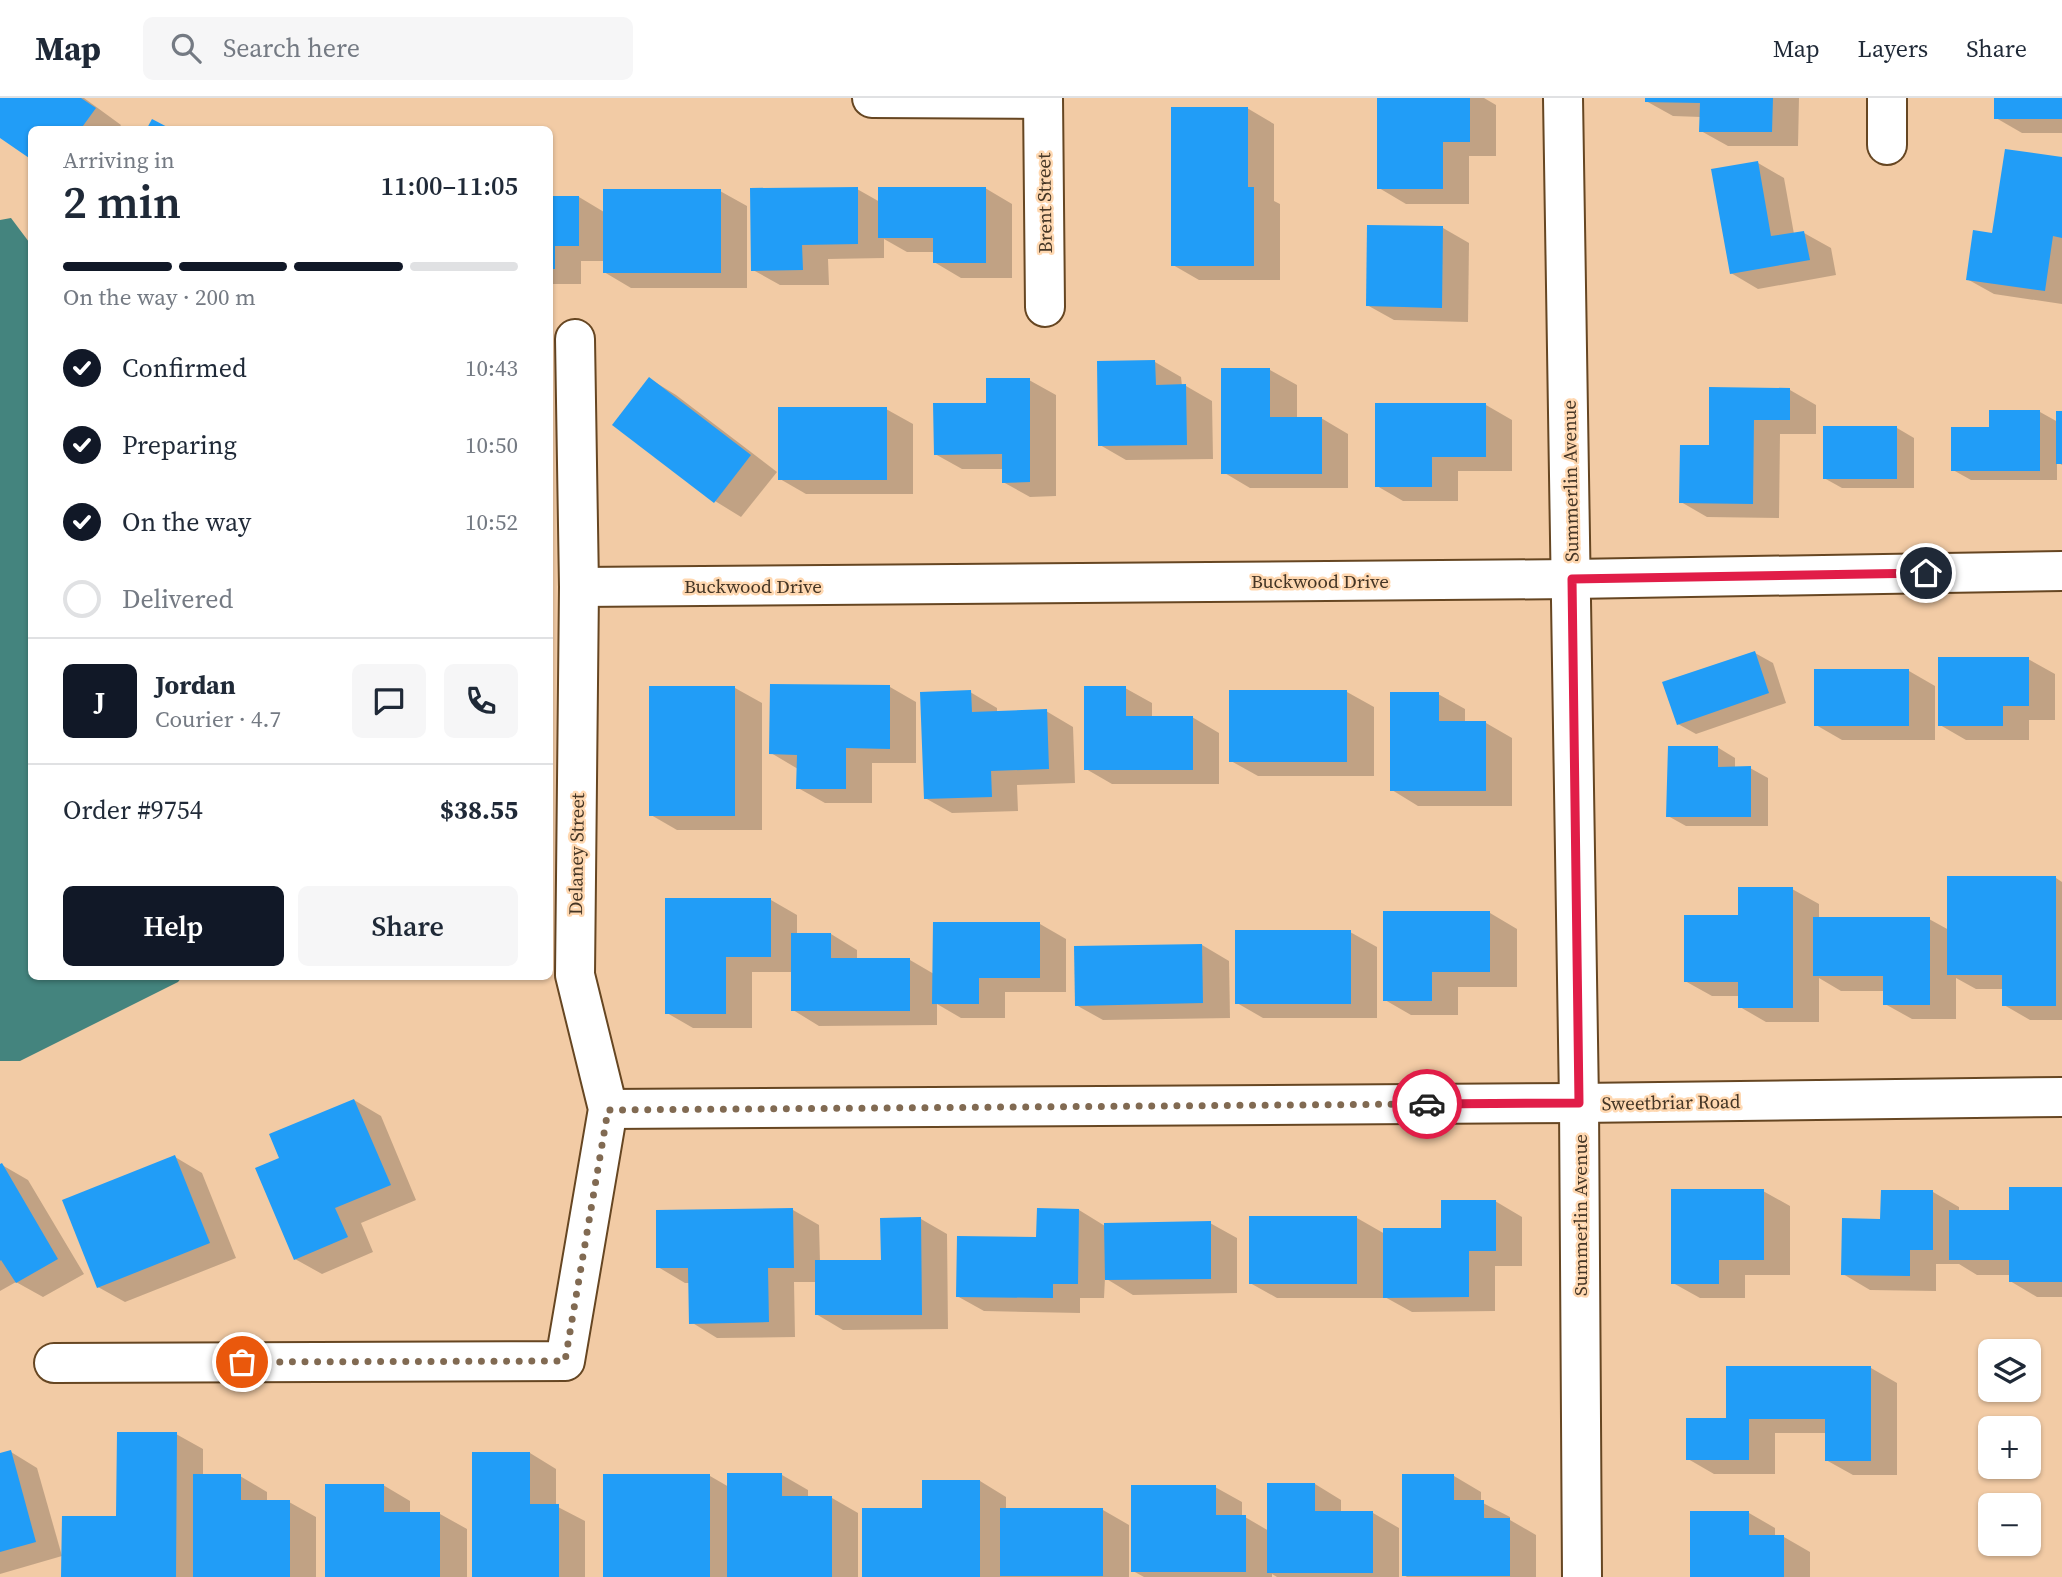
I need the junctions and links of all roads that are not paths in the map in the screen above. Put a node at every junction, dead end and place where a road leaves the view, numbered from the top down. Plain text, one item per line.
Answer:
1 (872, 98) edge
2 (1563, 98) edge
3 (1887, 98) edge
4 (1043, 99) edge
5 (1887, 145) dead end
6 (1045, 307) dead end
7 (575, 339) dead end
8 (2062, 571) edge
9 (1572, 579) junction
10 (579, 587) junction
11 (2062, 1097) edge
12 (1579, 1103) junction
13 (608, 1110) junction
14 (54, 1363) dead end
15 (1582, 1577) edge

1 - 4 street
2 - 9 street, Summerlin Avenue
3 - 5 street
4 - 6 street, Brent Street
7 - 10 street, Delaney Street
8 - 9 street, Buckwood Drive
9 - 10 street, Buckwood Drive
9 - 12 street, Summerlin Avenue
10 - 13 street, Delaney Street
11 - 12 street, Sweetbriar Road
12 - 13 street, Sweetbriar Road
12 - 15 street, Summerlin Avenue
13 - 14 street, Delaney Street

